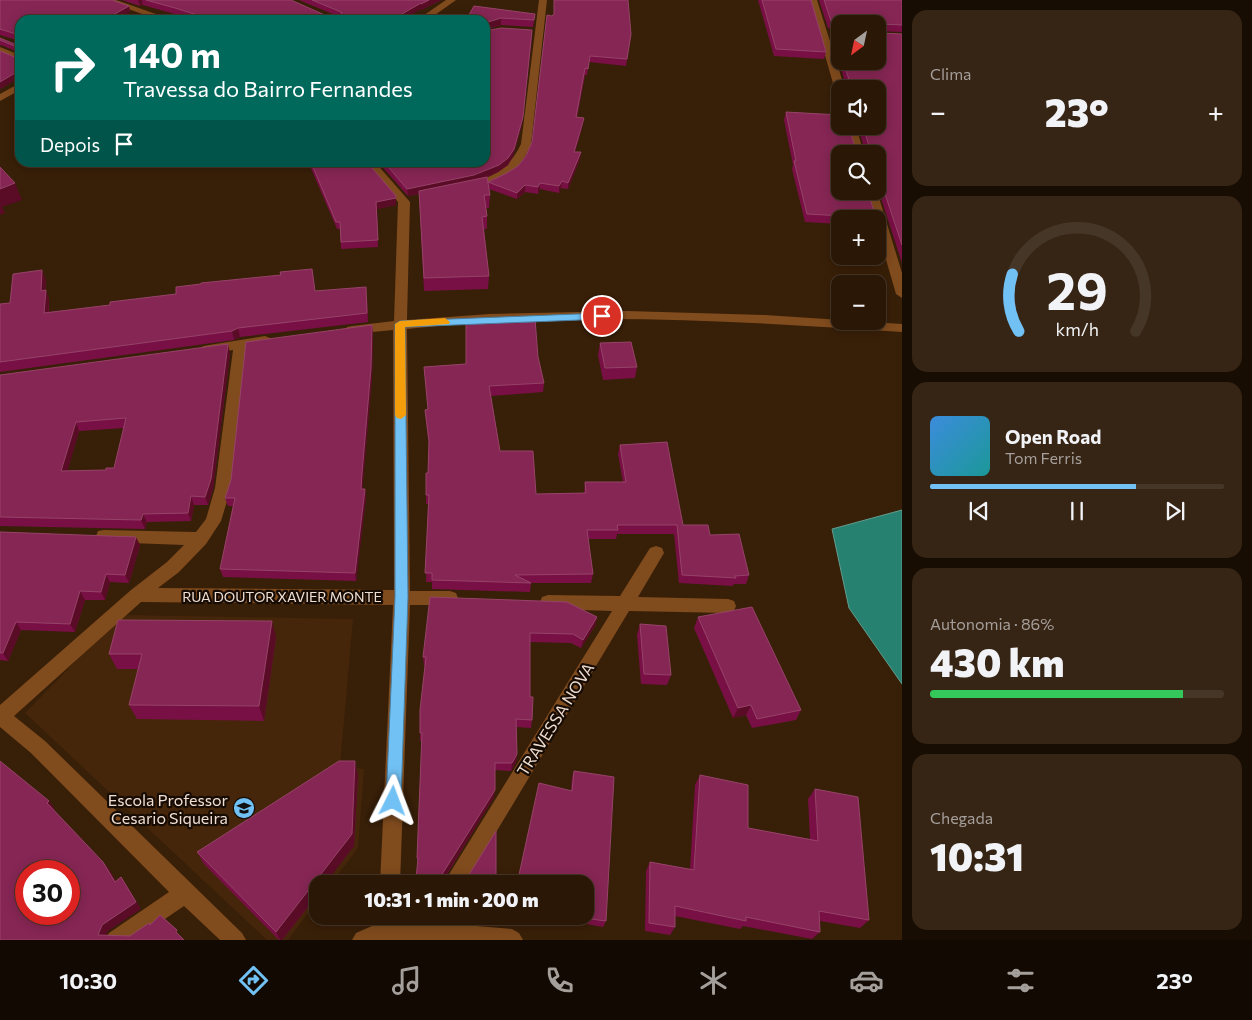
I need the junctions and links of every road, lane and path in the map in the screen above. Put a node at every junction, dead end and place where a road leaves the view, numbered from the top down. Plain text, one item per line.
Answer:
1 (107, 0) edge
2 (135, 0) edge
3 (452, 0) edge
4 (543, 0) edge
5 (813, 0) edge
6 (126, 6) junction
7 (147, 12) junction
8 (142, 15) edge
9 (155, 15) edge
10 (430, 15) edge
11 (2, 45) edge
12 (15, 52) edge
13 (15, 55) edge
14 (838, 80) edge
15 (15, 89) edge
16 (0, 98) edge
17 (374, 167) edge
18 (471, 186) edge
19 (874, 200) edge
20 (902, 294) edge
21 (400, 324) junction
22 (902, 328) edge
23 (334, 332) edge
24 (278, 340) edge
25 (240, 344) junction
26 (192, 351) edge
27 (86, 535) edge
28 (200, 539) junction
29 (656, 553) dead end
30 (137, 594) junction
31 (402, 597) junction
32 (470, 599) edge
33 (529, 601) edge
34 (626, 604) junction
35 (728, 606) dead end
36 (0, 716) edge
37 (390, 875) edge
38 (459, 875) edge
39 (185, 894) junction
40 (419, 925) edge
41 (432, 925) edge
42 (388, 929) edge
43 (116, 940) edge
44 (235, 940) edge
45 (363, 940) edge
46 (512, 940) edge

1 - 6 street
2 - 6 street
3 - 10 street
4 - 18 street
5 - 14 street
6 - 7 street
7 - 8 street
7 - 9 street
11 - 12 street
11 - 13 street
15 - 16 street
17 - 21 street
19 - 20 street
21 - 22 street
21 - 23 street
21 - 31 street
24 - 25 street
25 - 26 street
25 - 28 street
27 - 28 street
28 - 30 street
29 - 34 street, TRAVESSA NOVA
30 - 31 street, RUA DOUTOR XAVIER MONTE
30 - 36 street
31 - 32 street, RUA DOUTOR XAVIER MONTE
31 - 37 street
33 - 34 street
34 - 35 street
34 - 38 street, TRAVESSA NOVA
36 - 39 street
39 - 43 street
39 - 44 street
40 - 42 street
41 - 46 street
42 - 45 street

